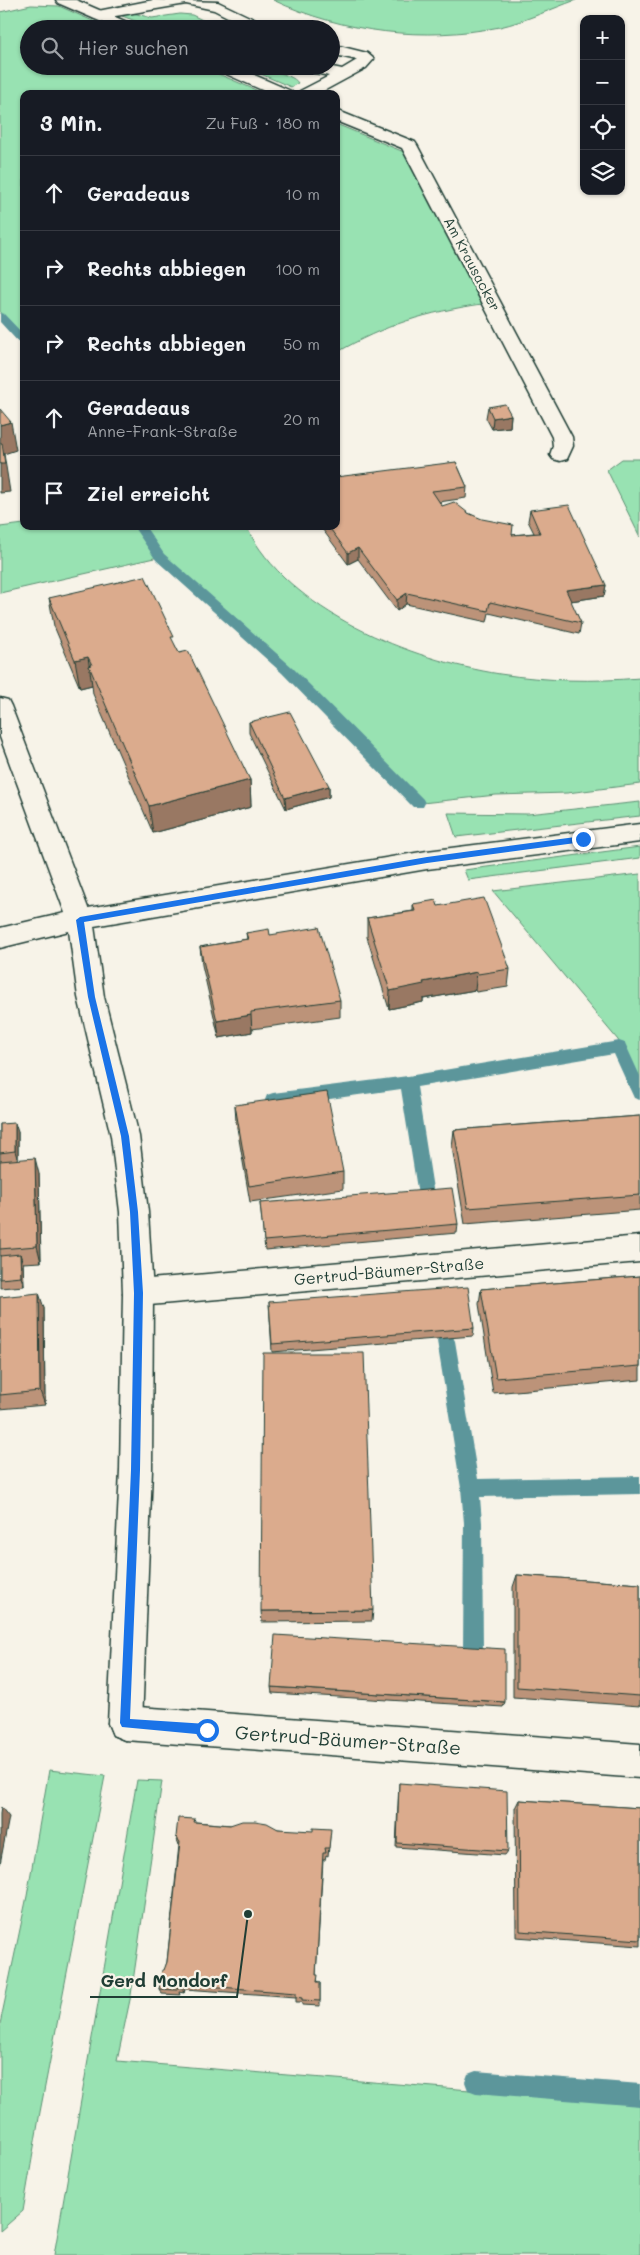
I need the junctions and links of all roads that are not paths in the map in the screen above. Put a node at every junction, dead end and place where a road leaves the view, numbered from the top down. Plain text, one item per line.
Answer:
1 (63, 0) edge
2 (185, 0) edge
3 (128, 4) edge
4 (98, 14) junction
5 (111, 20) edge
6 (245, 20) edge
7 (340, 51) edge
8 (340, 73) edge
9 (345, 74) junction
10 (241, 75) edge
11 (276, 90) edge
12 (314, 90) edge
13 (340, 117) edge
14 (560, 455) dead end
15 (0, 706) edge
16 (640, 833) edge
17 (80, 920) junction
18 (0, 938) edge
19 (640, 1249) edge
20 (138, 1293) junction
21 (640, 1761) edge

1 - 4 street
2 - 3 street
2 - 6 street
3 - 4 street
4 - 5 street
7 - 9 street
8 - 9 street
9 - 12 street
10 - 11 street
13 - 14 street, Am Krausacker
15 - 17 street, Gertrud-Bäumer-Straße
16 - 17 street
17 - 18 street
17 - 20 street, Gertrud-Bäumer-Straße
19 - 20 street, Gertrud-Bäumer-Straße
20 - 21 street, Gertrud-Bäumer-Straße

